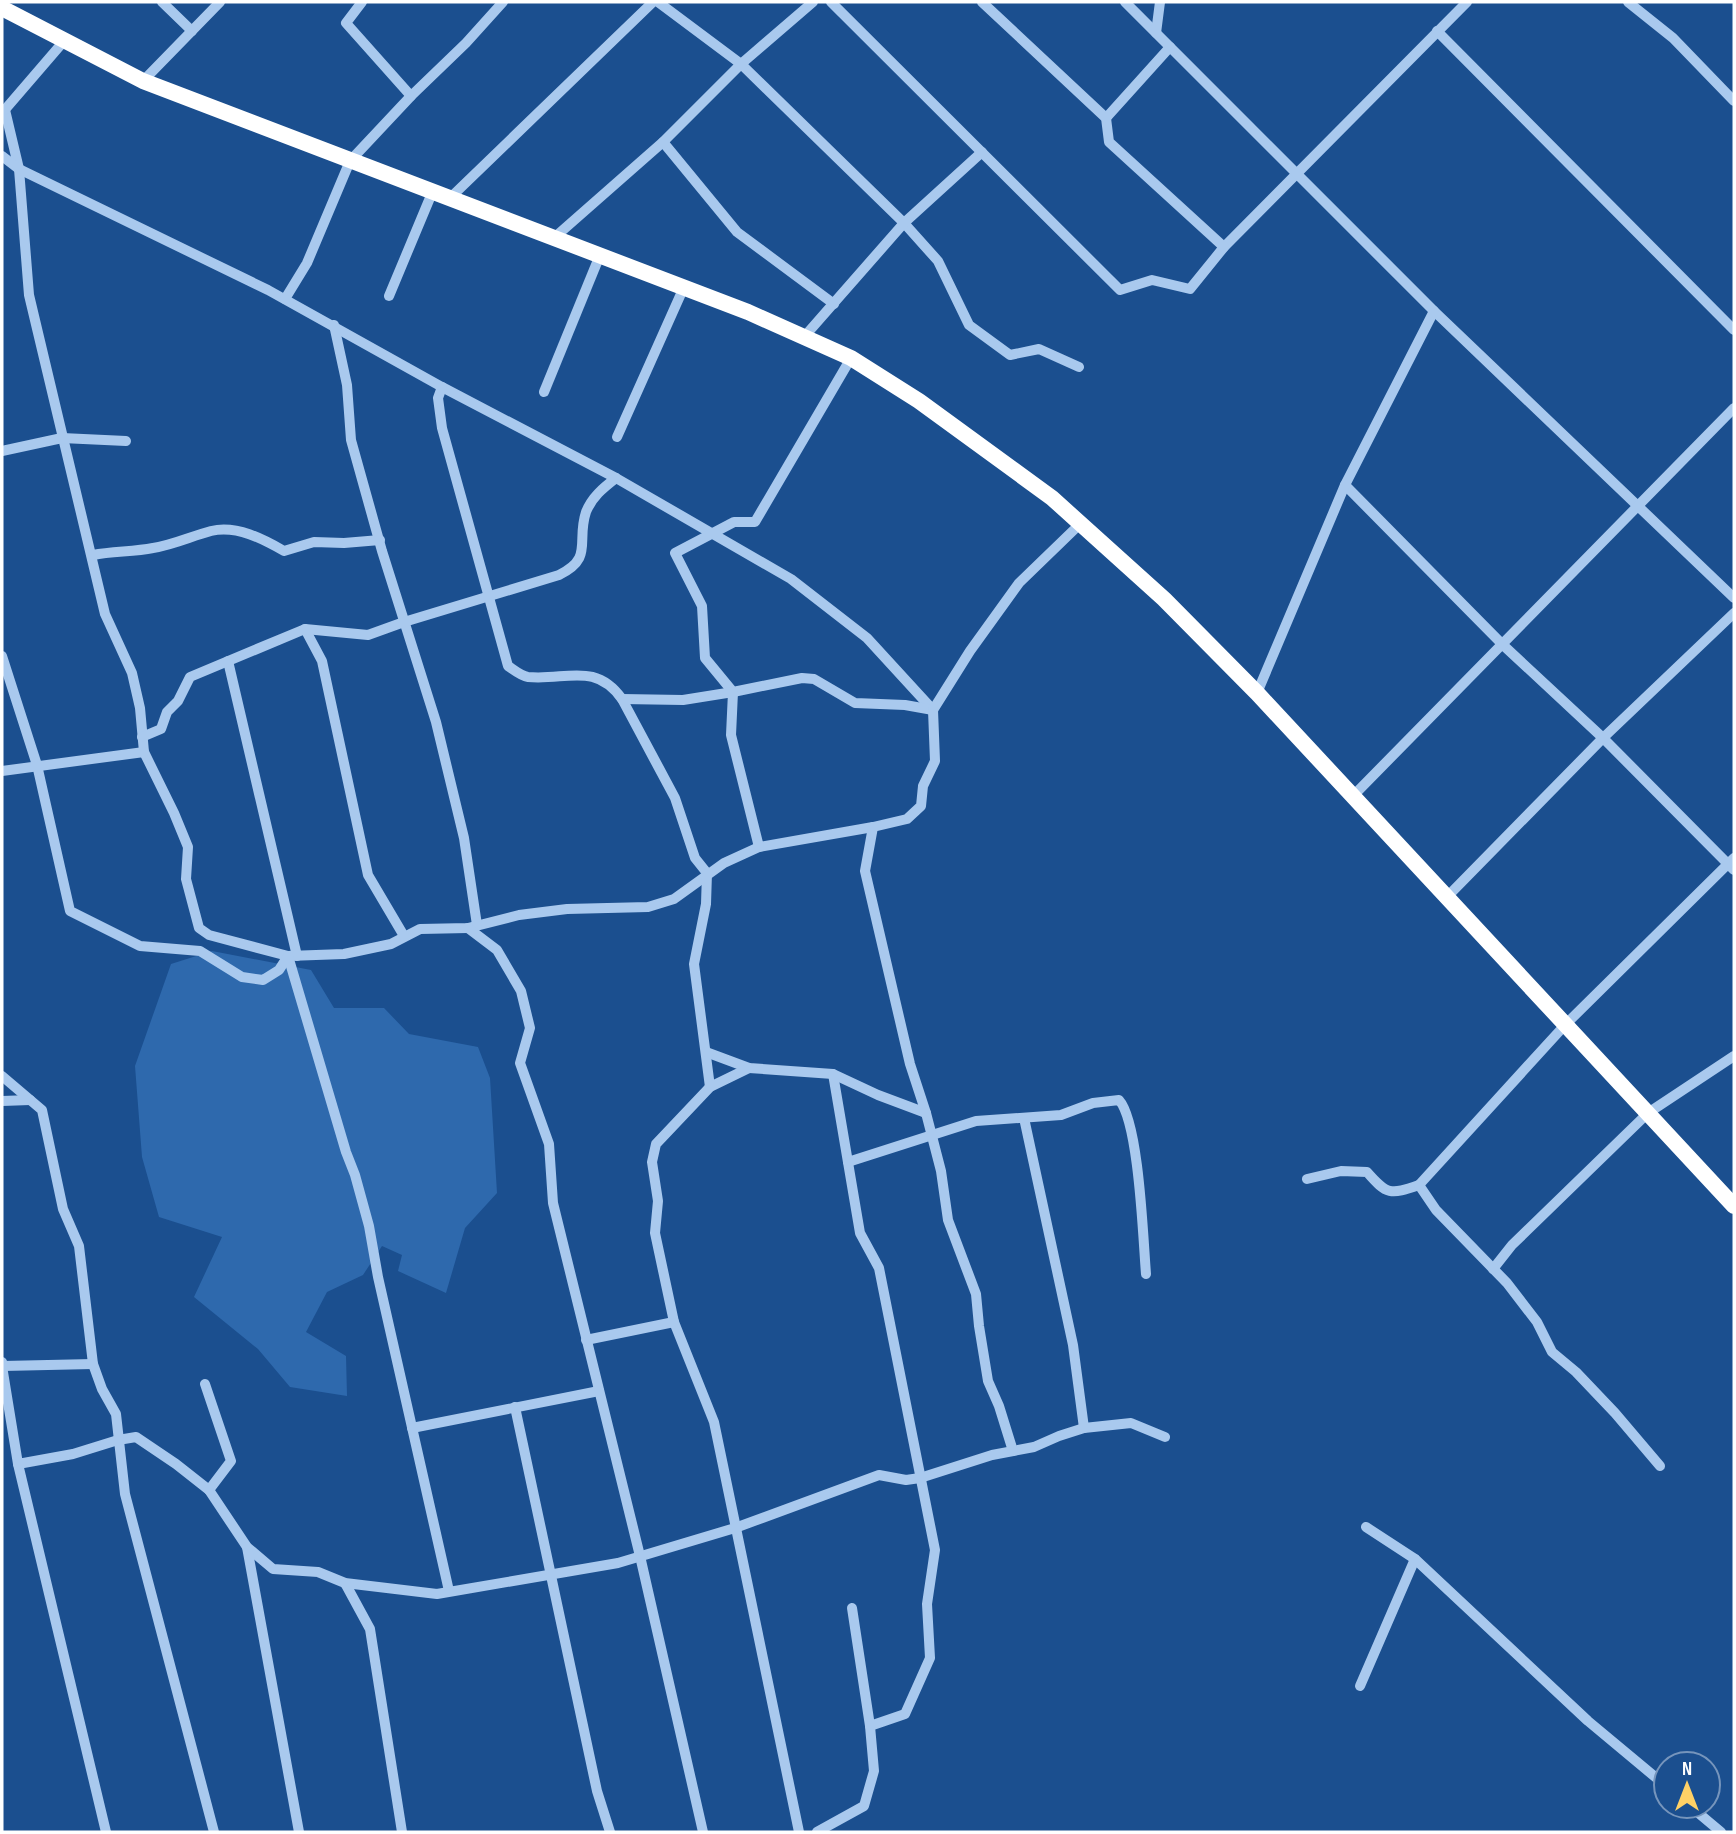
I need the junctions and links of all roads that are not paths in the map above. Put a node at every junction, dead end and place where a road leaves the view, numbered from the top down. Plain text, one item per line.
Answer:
1 (162, 2) edge
2 (220, 2) edge
3 (362, 2) edge
4 (503, 2) edge
5 (655, 2) edge
6 (813, 2) edge
7 (831, 2) edge
8 (982, 2) edge
9 (1125, 2) edge
10 (1160, 2) edge
11 (1467, 2) edge
12 (1628, 2) edge
13 (2, 8) edge
14 (192, 31) junction
15 (1437, 32) junction
16 (1156, 33) junction
17 (64, 41) junction
18 (1170, 47) junction
19 (741, 64) junction
20 (143, 81) junction
21 (411, 96) junction
22 (1734, 101) edge
23 (3, 111) edge
24 (1106, 118) junction
25 (663, 142) junction
26 (982, 152) junction
27 (2, 156) edge
28 (350, 161) junction
29 (19, 169) junction
30 (1298, 174) junction
31 (432, 193) junction
32 (449, 199) junction
33 (904, 223) junction
34 (555, 237) junction
35 (1224, 247) junction
36 (600, 255) junction
37 (684, 287) junction
38 (388, 296) dead end
39 (285, 299) junction
40 (834, 304) junction
41 (1434, 311) junction
42 (334, 326) junction
43 (1734, 330) edge
44 (804, 337) junction
45 (851, 358) junction
46 (1079, 368) dead end
47 (442, 387) junction
48 (544, 392) dead end
49 (1734, 408) edge
50 (617, 437) dead end
51 (62, 438) junction
52 (126, 441) dead end
53 (2, 452) edge
54 (616, 478) junction
55 (1345, 485) junction
56 (1637, 505) junction
57 (1081, 523) junction
58 (714, 534) junction
59 (380, 540) junction
60 (93, 555) junction
61 (488, 596) junction
62 (1734, 598) edge
63 (1734, 613) edge
64 (404, 622) junction
65 (305, 629) junction
66 (1503, 645) junction
67 (2, 656) edge
68 (228, 661) junction
69 (733, 692) junction
70 (1257, 693) junction
71 (622, 699) junction
72 (933, 710) junction
73 (142, 737) junction
74 (1602, 738) junction
75 (144, 752) junction
76 (37, 765) junction
77 (2, 771) edge
78 (1352, 797) junction
79 (873, 827) junction
80 (759, 847) junction
81 (1732, 864) edge
82 (707, 873) junction
83 (1446, 898) junction
84 (473, 926) junction
85 (404, 936) junction
86 (293, 956) junction
87 (1565, 1025) junction
88 (706, 1052) junction
89 (1734, 1056) edge
90 (749, 1068) junction
91 (833, 1074) junction
92 (2, 1076) edge
93 (710, 1087) junction
94 (30, 1100) junction
95 (2, 1101) edge
96 (926, 1113) junction
97 (1648, 1113) junction
98 (1024, 1118) junction
99 (931, 1134) junction
100 (848, 1162) junction
101 (1307, 1180) dead end
102 (1419, 1185) junction
103 (1734, 1206) edge
104 (1493, 1269) junction
105 (1146, 1273) dead end
106 (674, 1322) junction
107 (586, 1340) junction
108 (93, 1364) junction
109 (2, 1365) edge
110 (205, 1384) dead end
111 (599, 1391) junction
112 (515, 1407) junction
113 (412, 1428) junction
114 (1084, 1429) junction
115 (1165, 1437) dead end
116 (118, 1440) junction
117 (1013, 1451) junction
118 (18, 1464) junction
119 (1660, 1466) dead end
120 (920, 1478) junction
121 (209, 1490) junction
122 (1366, 1527) dead end
123 (735, 1528) junction
124 (247, 1547) junction
125 (640, 1556) junction
126 (1415, 1559) junction
127 (551, 1574) junction
128 (345, 1583) junction
129 (449, 1591) junction
130 (852, 1608) dead end
131 (1360, 1686) dead end
132 (870, 1726) junction
133 (1652, 1774) edge
134 (1707, 1820) edge
135 (106, 1832) edge
136 (214, 1832) edge
137 (299, 1832) edge
138 (402, 1832) edge
139 (610, 1832) edge
140 (703, 1832) edge
141 (799, 1832) edge
142 (817, 1832) edge
143 (1721, 1832) edge

1 - 14 street
2 - 14 street
3 - 21 street
4 - 21 street
5 - 19 street
5 - 32 street
6 - 19 street
7 - 26 street
8 - 24 street
9 - 16 street
10 - 16 street
11 - 15 street
12 - 22 street
13 - 17 highway
14 - 20 street
15 - 30 street
15 - 43 street
16 - 18 street
17 - 20 highway
17 - 23 street
18 - 24 street
18 - 30 street
19 - 25 street
19 - 33 street
20 - 28 highway
21 - 28 street
23 - 29 street
24 - 35 street
25 - 34 street
25 - 40 street
26 - 33 street
26 - 35 street
27 - 29 street
28 - 31 highway
28 - 39 street
29 - 39 street
29 - 51 street
30 - 35 street
30 - 41 street
31 - 32 highway
31 - 38 street
32 - 34 highway
33 - 40 street
33 - 46 street
34 - 36 highway
36 - 37 highway
36 - 48 street
37 - 44 highway
37 - 50 street
39 - 42 street
40 - 44 street
41 - 55 street
41 - 56 street
42 - 47 street
42 - 59 street
44 - 45 highway
45 - 57 highway
45 - 58 street
47 - 54 street
47 - 61 street
49 - 56 street
51 - 52 street
51 - 53 street
51 - 60 street
54 - 58 street
54 - 61 street
55 - 66 street
55 - 70 street
56 - 62 street
56 - 66 street
57 - 70 highway
57 - 72 street
58 - 69 street
58 - 72 street
59 - 60 street
59 - 64 street
60 - 73 street
61 - 64 street
61 - 71 street
63 - 74 street
64 - 65 street
64 - 84 street
65 - 68 street
65 - 85 street
66 - 74 street
66 - 78 street
67 - 76 street
68 - 73 street
68 - 86 street
69 - 71 street
69 - 72 street
69 - 80 street
70 - 78 highway
71 - 82 street
72 - 79 street
73 - 75 street
74 - 81 street
74 - 83 street
75 - 76 street
75 - 86 street
76 - 77 street
76 - 86 street
78 - 83 highway
79 - 80 street
79 - 96 street
80 - 82 street
81 - 87 street
82 - 84 street
82 - 88 street
83 - 87 highway
84 - 85 street
84 - 107 street
85 - 86 street
86 - 113 street
87 - 97 highway
87 - 102 street
88 - 90 street
88 - 93 street
89 - 97 street
90 - 91 street
90 - 93 street
91 - 96 street
91 - 100 street
92 - 94 street
93 - 106 street
94 - 95 street
94 - 108 street
96 - 99 street
97 - 103 highway
97 - 104 street
98 - 99 street
98 - 105 street
98 - 114 street
99 - 100 street
99 - 117 street
100 - 120 street
101 - 102 street
102 - 104 street
104 - 119 street
106 - 107 street
106 - 123 street
107 - 111 street
108 - 109 street
108 - 116 street
109 - 118 street
110 - 121 street
111 - 112 street
111 - 125 street
112 - 113 street
112 - 127 street
113 - 129 street
114 - 115 street
114 - 117 street
116 - 118 street
116 - 121 street
116 - 136 street
117 - 120 street
118 - 135 street
120 - 123 street
120 - 132 street
121 - 124 street
122 - 126 street
123 - 125 street
123 - 141 street
124 - 128 street
124 - 137 street
125 - 127 street
125 - 140 street
126 - 131 street
126 - 133 street
127 - 129 street
127 - 139 street
128 - 129 street
128 - 138 street
130 - 132 street
132 - 142 street
134 - 143 street

